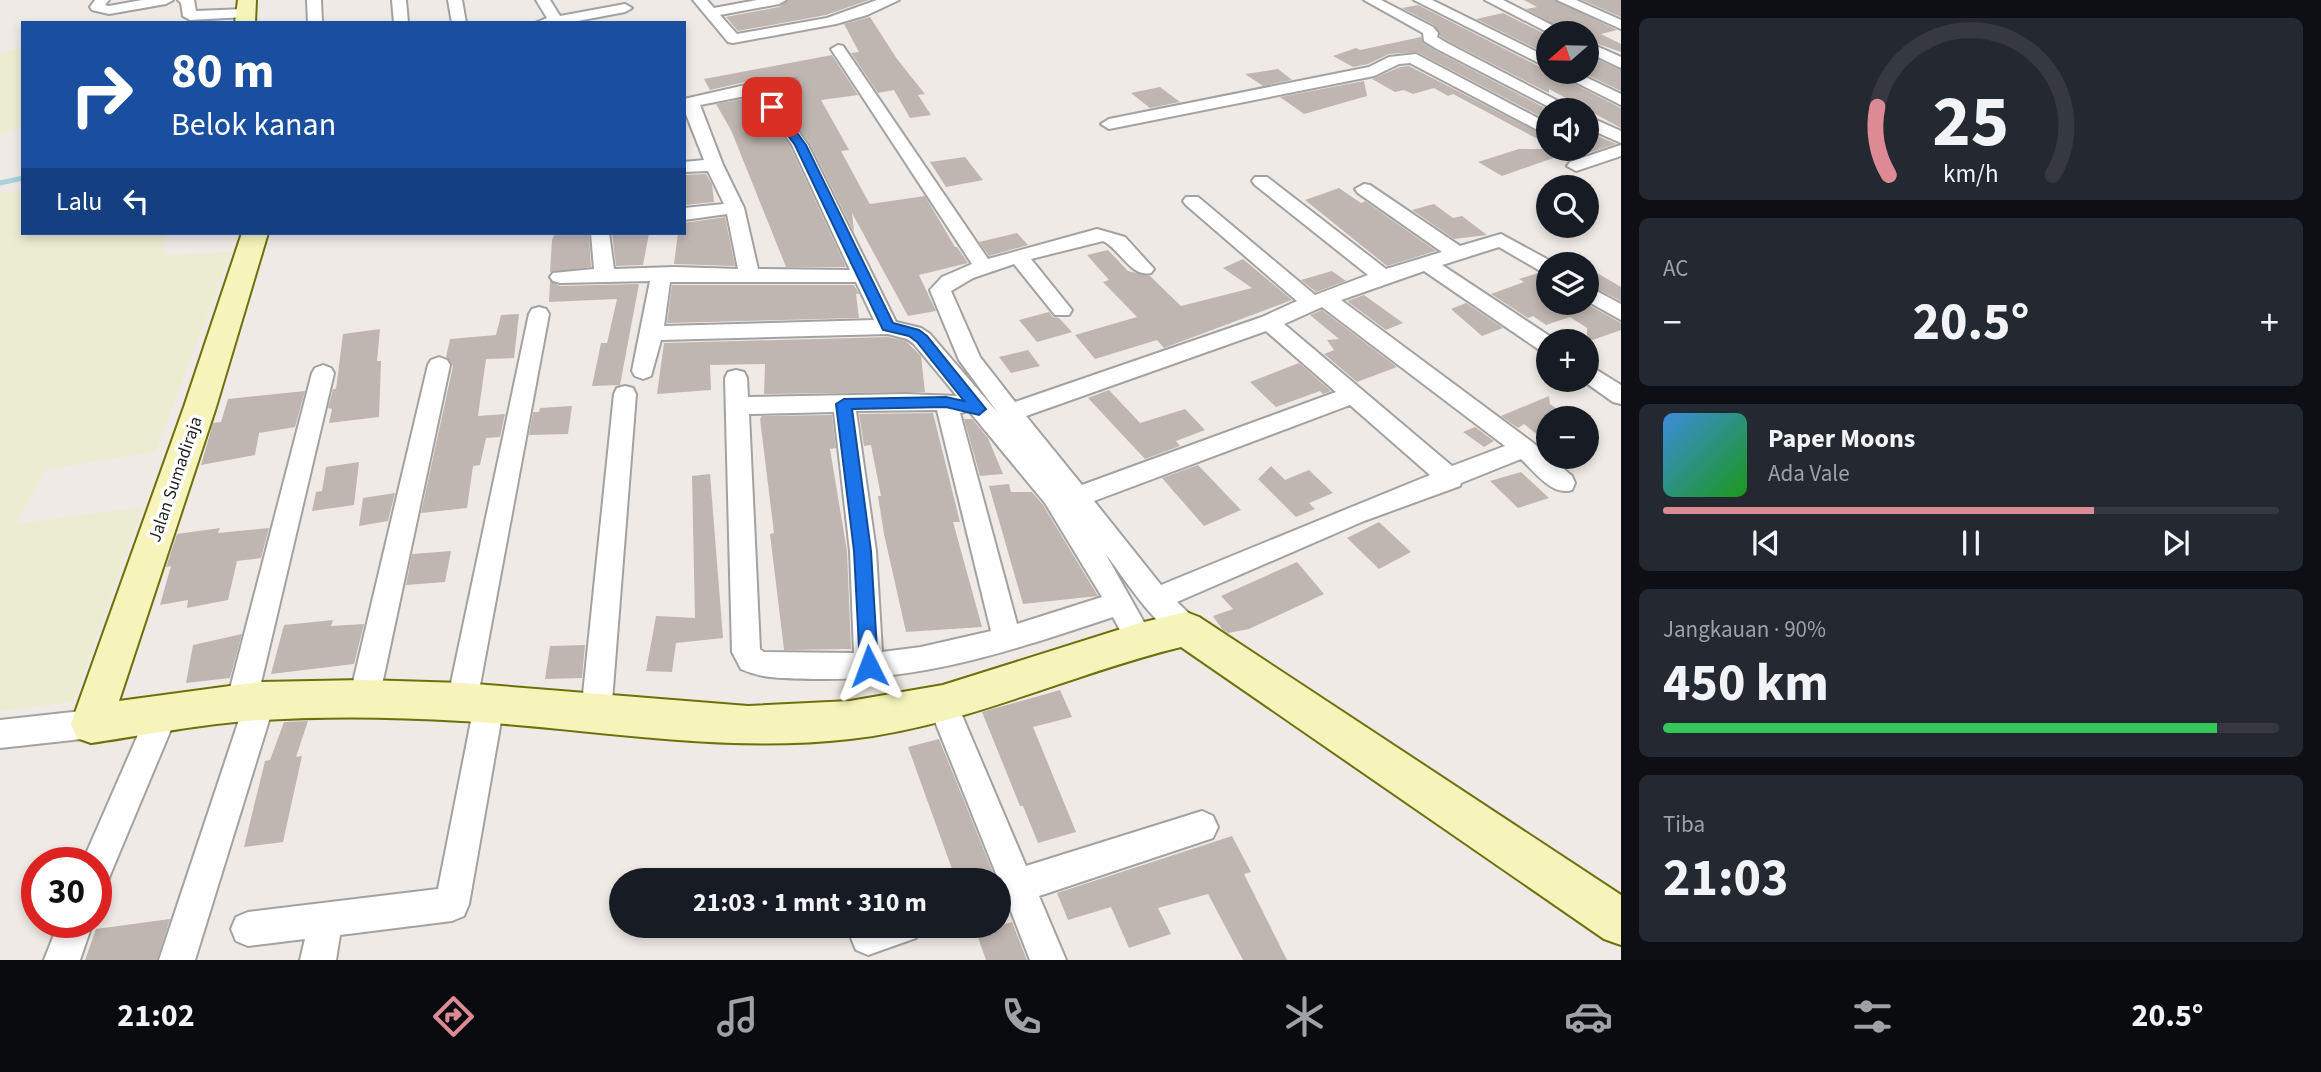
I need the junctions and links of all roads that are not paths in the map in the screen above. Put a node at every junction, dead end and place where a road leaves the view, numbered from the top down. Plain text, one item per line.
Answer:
1 (102, 0) edge
2 (166, 0) edge
3 (186, 0) edge
4 (314, 0) edge
5 (399, 0) edge
6 (455, 0) edge
7 (543, 0) edge
8 (699, 0) edge
9 (779, 0) edge
10 (892, 0) edge
11 (1371, 0) edge
12 (1421, 0) edge
13 (1492, 0) edge
14 (1564, 0) edge
15 (1605, 0) edge
16 (622, 4) edge
17 (1580, 7) junction
18 (245, 12) edge
19 (710, 13) junction
20 (315, 21) edge
21 (401, 21) edge
22 (458, 21) edge
23 (552, 21) edge
24 (556, 21) edge
25 (633, 21) edge
26 (1536, 21) edge
27 (1471, 25) junction
28 (1621, 25) edge
29 (1431, 33) junction
30 (838, 49) dead end
31 (1600, 52) edge
32 (1536, 58) edge
33 (1621, 63) edge
34 (790, 82) dead end
35 (1588, 84) edge
36 (759, 87) junction
37 (1543, 98) edge
38 (1621, 100) edge
39 (688, 103) edge
40 (1109, 124) dead end
41 (1536, 124) edge
42 (1599, 127) edge
43 (1621, 138) edge
44 (1621, 150) edge
45 (1599, 159) edge
46 (714, 166) junction
47 (686, 167) edge
48 (1261, 181) dead end
49 (1364, 189) dead end
50 (1192, 201) dead end
51 (735, 208) junction
52 (686, 214) edge
53 (254, 235) edge
54 (600, 235) edge
55 (1457, 253) junction
56 (1020, 257) junction
57 (1536, 261) edge
58 (1426, 262) junction
59 (984, 267) junction
60 (749, 269) junction
61 (1144, 269) dead end
62 (605, 275) junction
63 (661, 275) junction
64 (861, 276) junction
65 (561, 277) dead end
66 (1383, 277) junction
67 (1599, 299) edge
68 (1319, 301) junction
69 (1062, 310) dead end
70 (1621, 313) edge
71 (539, 314) dead end
72 (1269, 323) junction
73 (888, 327) junction
74 (652, 333) junction
75 (1536, 337) edge
76 (439, 365) dead end
77 (643, 371) dead end
78 (323, 373) dead end
79 (736, 379) dead end
80 (1599, 380) edge
81 (625, 394) dead end
82 (1355, 394) junction
83 (1621, 396) edge
84 (946, 402) junction
85 (844, 404) junction
86 (737, 406) junction
87 (979, 409) junction
88 (1009, 413) junction
89 (1524, 448) junction
90 (1451, 478) junction
91 (1563, 483) dead end
92 (1075, 498) junction
93 (1156, 599) junction
94 (1120, 603) junction
95 (1186, 629) junction
96 (1007, 639) junction
97 (1140, 640) junction
98 (869, 666) junction
99 (364, 699) junction
100 (251, 702) junction
101 (475, 703) junction
102 (943, 704) junction
103 (596, 714) junction
104 (162, 715) junction
105 (91, 724) junction
106 (0, 734) edge
107 (1202, 827) dead end
108 (105, 847) edge
109 (1001, 868) edge
110 (1011, 888) edge
111 (1011, 894) edge
112 (326, 919) junction
113 (1621, 922) edge
114 (248, 929) dead end
115 (70, 938) edge
116 (62, 960) edge
117 (177, 960) edge
118 (318, 960) edge
119 (1048, 960) edge

1 - 2 street
3 - 18 street
4 - 20 street
5 - 21 street
6 - 22 street
7 - 23 street
8 - 19 street
9 - 19 street
10 - 19 street
11 - 29 street
12 - 27 street
13 - 26 street
14 - 17 street
15 - 17 street
16 - 24 street
16 - 25 street
17 - 28 street
27 - 29 street
27 - 32 street
29 - 37 street
30 - 59 street
31 - 33 street
34 - 36 street
35 - 38 street
36 - 39 street
36 - 64 street
39 - 46 street
40 - 41 street
42 - 43 street
44 - 45 street
46 - 47 street
46 - 51 street
48 - 66 street
49 - 55 street
50 - 68 street
51 - 52 street
51 - 60 street
53 - 105 street, Jalan Sumadiraja
54 - 62 street
55 - 57 street
55 - 58 street
56 - 59 street
56 - 61 street
56 - 69 street
58 - 66 street
58 - 75 street
59 - 88 street
60 - 63 street
60 - 64 street
62 - 63 street
62 - 65 street
63 - 74 street
64 - 73 street
66 - 68 street
67 - 70 street
68 - 72 street
68 - 89 street
71 - 101 street
72 - 82 street
72 - 88 street
73 - 74 street
73 - 87 street
74 - 77 street
76 - 99 street
78 - 100 street
79 - 86 street
80 - 83 street
81 - 103 street
82 - 90 street
82 - 92 street
84 - 85 street
84 - 87 street
84 - 96 street
85 - 86 street
85 - 98 street
86 - 98 street
87 - 94 street
88 - 92 street
89 - 90 street
89 - 91 street
90 - 93 street
92 - 93 street
93 - 95 street
94 - 96 street
94 - 97 street
95 - 97 street
95 - 113 street
96 - 98 street
97 - 102 street
99 - 100 street
99 - 101 street
100 - 104 street
100 - 117 street
101 - 103 street
101 - 112 street
102 - 103 street
102 - 109 street
104 - 105 street
104 - 108 street
105 - 106 street
107 - 110 street
111 - 119 street
112 - 114 street
112 - 118 street
115 - 116 street

